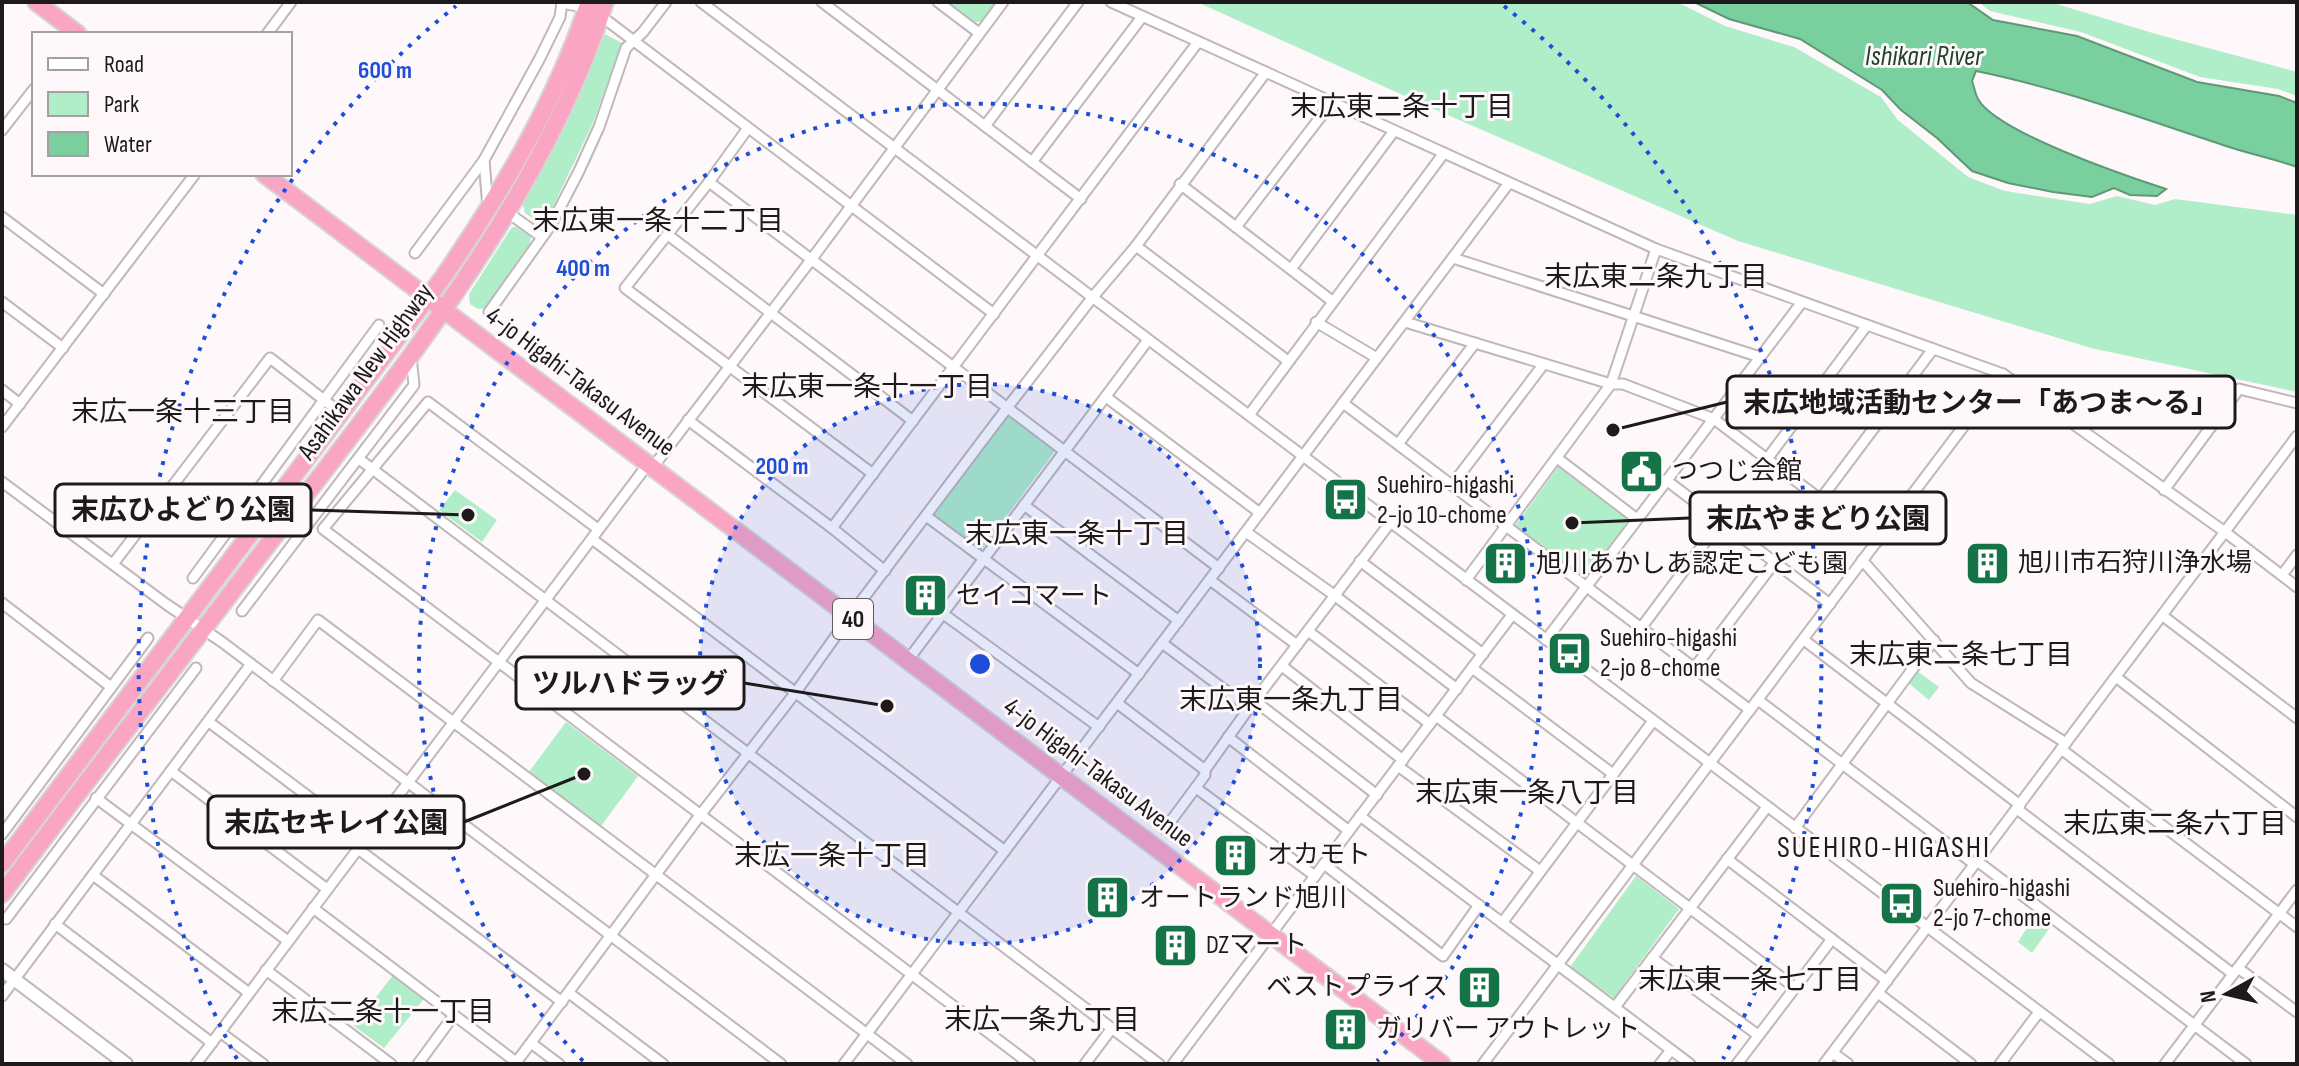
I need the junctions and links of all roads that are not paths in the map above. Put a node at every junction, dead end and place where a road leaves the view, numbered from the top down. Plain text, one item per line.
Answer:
1 (36, 2) edge
2 (291, 2) edge
3 (562, 2) edge
4 (666, 2) edge
5 (701, 2) edge
6 (822, 2) edge
7 (845, 2) edge
8 (938, 2) edge
9 (1003, 2) edge
10 (1078, 2) edge
11 (1111, 2) edge
12 (595, 7) edge
13 (836, 13) junction
14 (1142, 17) junction
15 (75, 32) edge
16 (268, 32) edge
17 (979, 33) junction
18 (634, 41) junction
19 (1198, 42) junction
20 (1266, 72) junction
21 (938, 90) junction
22 (32, 92) edge
23 (1332, 102) junction
24 (985, 126) junction
25 (748, 128) junction
26 (2, 130) edge
27 (1394, 131) junction
28 (894, 147) junction
29 (1444, 153) junction
30 (484, 160) junction
31 (1032, 162) junction
32 (193, 176) edge
33 (267, 176) edge
34 (709, 182) junction
35 (1509, 183) junction
36 (1180, 184) junction
37 (1081, 199) junction
38 (851, 205) junction
39 (488, 211) junction
40 (507, 212) junction
41 (2, 217) edge
42 (1236, 227) junction
43 (668, 235) junction
44 (542, 237) junction
45 (1136, 246) junction
46 (1656, 249) junction
47 (415, 253) dead end
48 (1038, 256) junction
49 (1453, 258) junction
50 (811, 260) junction
51 (1291, 269) junction
52 (104, 294) junction
53 (429, 298) junction
54 (1092, 298) junction
55 (1332, 301) junction
56 (2, 302) edge
57 (1802, 302) junction
58 (444, 309) junction
59 (489, 312) dead end
60 (770, 313) junction
61 (994, 314) junction
62 (1634, 317) junction
63 (1316, 322) junction
64 (1405, 322) junction
65 (379, 325) dead end
66 (1867, 325) junction
67 (1148, 340) junction
68 (1475, 343) junction
69 (63, 348) junction
70 (1933, 349) junction
71 (411, 357) junction
72 (1760, 357) junction
73 (1377, 358) junction
74 (1288, 361) junction
75 (1543, 365) junction
76 (730, 367) junction
77 (954, 367) junction
78 (2003, 374) junction
79 (1611, 384) junction
80 (2, 390) edge
81 (1106, 397) junction
82 (324, 400) junction
83 (1343, 403) junction
84 (2297, 403) edge
85 (20, 404) junction
86 (1007, 408) junction
87 (342, 414) junction
88 (1249, 415) junction
89 (1714, 419) junction
90 (688, 420) junction
91 (913, 421) junction
92 (2, 427) edge
93 (2297, 436) edge
94 (1398, 444) junction
95 (1065, 451) junction
96 (1304, 457) junction
97 (1557, 458) junction
98 (359, 459) junction
99 (1767, 459) junction
100 (650, 466) junction
101 (372, 470) junction
102 (873, 474) junction
103 (1666, 480) junction
104 (2, 482) edge
105 (1452, 485) junction
106 (2164, 490) junction
107 (1820, 500) junction
108 (1024, 505) junction
109 (1260, 513) junction
110 (926, 516) junction
111 (1637, 519) junction
112 (1720, 522) junction
113 (1390, 523) junction
114 (1506, 525) junction
115 (832, 528) junction
116 (598, 529) junction
117 (1246, 532) junction
118 (2225, 532) junction
119 (592, 539) junction
120 (1877, 542) junction
121 (210, 555) junction
122 (2297, 555) edge
123 (983, 558) junction
124 (1862, 560) junction
125 (1360, 561) junction
126 (1774, 563) junction
127 (113, 564) junction
128 (225, 568) junction
129 (1219, 568) junction
130 (885, 571) junction
131 (2282, 575) junction
132 (193, 578) dead end
133 (1210, 580) junction
134 (1466, 580) junction
135 (1586, 587) junction
136 (2297, 587) edge
137 (1334, 595) junction
138 (545, 600) junction
139 (2, 603) edge
140 (1830, 604) junction
141 (242, 611) dead end
142 (942, 613) junction
143 (1512, 615) junction
144 (850, 616) junction
145 (2163, 616) junction
146 (187, 618) junction
147 (1179, 621) junction
148 (1641, 628) junction
149 (204, 629) junction
150 (1308, 631) junction
151 (148, 638) dead end
152 (1546, 640) junction
153 (1804, 640) junction
154 (1934, 640) junction
155 (1162, 643) junction
156 (1297, 645) junction
157 (1483, 654) junction
158 (908, 660) junction
159 (499, 662) junction
160 (251, 664) junction
161 (1282, 666) junction
162 (1695, 667) junction
163 (196, 668) dead end
164 (1472, 668) junction
165 (1139, 674) junction
166 (2116, 677) junction
167 (273, 681) junction
168 (114, 684) junction
169 (172, 685) junction
170 (1457, 689) junction
171 (131, 692) junction
172 (796, 692) junction
173 (1758, 700) junction
174 (1117, 703) junction
175 (1252, 704) junction
176 (1887, 704) junction
177 (1750, 710) junction
178 (2297, 718) edge
179 (1433, 720) junction
180 (1653, 721) junction
181 (209, 722) junction
182 (454, 722) junction
183 (1099, 727) junction
184 (1228, 737) junction
185 (2064, 746) junction
186 (749, 754) junction
187 (1400, 763) junction
188 (1710, 763) junction
189 (1843, 764) junction
190 (1205, 770) junction
191 (171, 771) junction
192 (1613, 774) junction
193 (1062, 776) junction
194 (407, 782) junction
195 (1196, 788) junction
196 (1377, 795) junction
197 (96, 798) junction
198 (1767, 807) junction
199 (2018, 807) junction
200 (701, 814) junction
201 (1360, 816) junction
202 (2297, 817) edge
203 (132, 823) junction
204 (1576, 824) junction
205 (1795, 828) junction
206 (1165, 829) dead end
207 (1349, 831) junction
208 (2, 834) edge
209 (365, 839) junction
210 (358, 849) junction
211 (1005, 851) junction
212 (1727, 859) junction
213 (1976, 862) junction
214 (2, 864) edge
215 (1324, 864) junction
216 (1633, 865) junction
217 (1540, 871) junction
218 (18, 873) junction
219 (93, 875) junction
220 (656, 876) junction
221 (1315, 876) junction
222 (32, 884) junction
223 (327, 889) junction
224 (2297, 890) edge
225 (2, 894) edge
226 (1479, 905) junction
227 (313, 908) junction
228 (1689, 909) junction
229 (959, 912) junction
230 (2279, 914) junction
231 (6, 919) dead end
232 (1502, 923) junction
233 (55, 924) junction
234 (2297, 927) edge
235 (1928, 928) junction
236 (1272, 934) junction
237 (611, 937) junction
238 (1832, 939) junction
239 (288, 941) junction
240 (1652, 958) junction
241 (1558, 964) junction
242 (2, 970) edge
243 (266, 970) junction
244 (2236, 971) junction
245 (912, 974) junction
246 (15, 979) junction
247 (1887, 981) junction
248 (1794, 987) junction
249 (249, 993) junction
250 (569, 993) junction
251 (1878, 993) junction
252 (2, 996) edge
253 (562, 1002) junction
254 (1615, 1007) junction
255 (2039, 1012) junction
256 (2297, 1012) edge
257 (454, 1015) junction
258 (2195, 1025) junction
259 (1112, 1028) junction
260 (220, 1032) junction
261 (867, 1033) junction
262 (1758, 1035) junction
263 (212, 1043) junction
264 (531, 1043) junction
265 (1671, 1050) junction
266 (1833, 1053) junction
267 (516, 1063) edge
268 (2003, 1063) edge
269 (126, 1064) edge
270 (196, 1064) edge
271 (263, 1064) edge
272 (391, 1064) edge
273 (418, 1064) edge
274 (559, 1064) edge
275 (663, 1064) edge
276 (781, 1064) edge
277 (844, 1064) edge
278 (907, 1064) edge
279 (1030, 1064) edge
280 (1085, 1064) edge
281 (1159, 1064) edge
282 (1173, 1064) edge
283 (1442, 1064) edge
284 (1483, 1064) edge
285 (1660, 1064) edge
286 (1690, 1064) edge
287 (1737, 1064) edge
288 (1824, 1064) edge
289 (1848, 1064) edge
290 (1971, 1064) edge
291 (2109, 1064) edge
292 (2165, 1064) edge
293 (2246, 1064) edge

1 - 15 highway
2 - 16 street
3 - 12 street
3 - 30 street
4 - 18 street
5 - 28 street
6 - 13 street
7 - 13 street
8 - 17 street
9 - 17 street
10 - 24 street
11 - 14 street
12 - 18 street
12 - 39 highway, Asahikawa New Highway
12 - 40 highway, Asahikawa New Highway
13 - 21 street
14 - 19 street
14 - 31 street
17 - 21 street
18 - 25 street
18 - 44 street
19 - 20 street
19 - 37 street
20 - 23 street
20 - 36 street
21 - 24 street
21 - 28 street
22 - 26 street
23 - 27 street
23 - 42 street
24 - 31 street
25 - 34 street
25 - 38 street
27 - 29 street
27 - 51 street
28 - 38 street
28 - 48 street
29 - 35 street
29 - 55 street
30 - 39 street
30 - 47 street
31 - 37 street
32 - 52 street
33 - 53 highway, 4-jo Higahi-Takasu Avenue / 40
34 - 43 street
34 - 50 street
35 - 46 street
35 - 49 street
36 - 42 street
36 - 45 street
37 - 48 street
38 - 50 street
38 - 61 street
39 - 53 highway, Asahikawa New Highway
40 - 44 street
40 - 58 highway, Asahikawa New Highway
41 - 52 street
42 - 51 street
43 - 60 street
43 - 76 street
44 - 59 street
45 - 54 street
45 - 74 street
46 - 57 street
46 - 62 street
48 - 54 street
48 - 61 street
49 - 62 street
49 - 64 street
50 - 60 street
50 - 77 street
51 - 55 street
52 - 69 street
53 - 58 highway, 4-jo Higahi-Takasu Avenue / 40
53 - 87 highway, Asahikawa New Highway
54 - 67 street
54 - 86 street
55 - 63 street
56 - 69 street
57 - 66 street
57 - 72 street
58 - 71 highway, Asahikawa New Highway
58 - 100 highway, 4-jo Higahi-Takasu Avenue / 40
60 - 76 street
60 - 91 street
61 - 77 street
62 - 72 street
62 - 79 street
63 - 73 street
63 - 74 street
64 - 68 street
64 - 73 street
65 - 82 street
66 - 70 street
66 - 99 street
67 - 81 street
67 - 88 street
68 - 75 street
68 - 94 street
69 - 85 street
70 - 78 street
70 - 107 street
71 - 98 street
71 - 149 highway, Asahikawa New Highway
72 - 89 street
73 - 83 street
74 - 88 street
75 - 79 street
75 - 105 street
76 - 90 street
76 - 102 street
77 - 86 street
77 - 91 street
78 - 106 street
78 - 120 street
79 - 89 street
79 - 97 street
80 - 85 street
81 - 95 street
81 - 109 street
82 - 87 street
82 - 121 street
82 - 127 street
83 - 94 street
83 - 96 street
84 - 106 street
85 - 92 street
86 - 95 street
86 - 110 street
87 - 128 highway, Asahikawa New Highway
88 - 96 street
89 - 99 street
89 - 103 street
90 - 100 street
90 - 115 street
91 - 102 street
93 - 118 street
94 - 105 street
95 - 108 street
95 - 129 street
96 - 109 street
96 - 113 street
97 - 111 street
97 - 114 street
98 - 101 street
98 - 141 street
99 - 107 street
100 - 116 street
100 - 144 highway, 4-jo Higahi-Takasu Avenue / 40
101 - 116 street
101 - 138 street
101 - 159 street
102 - 115 street
103 - 111 street
103 - 112 street
104 - 127 street
105 - 114 street
106 - 118 street
107 - 120 street
108 - 123 street
108 - 147 street
109 - 117 street
110 - 123 street
110 - 130 street
111 - 135 street
112 - 126 street
112 - 148 street
113 - 125 street
113 - 134 street
114 - 134 street
114 - 135 street
115 - 130 street
116 - 119 street
117 - 129 street
117 - 137 street
118 - 131 street
118 - 145 street
119 - 138 street
119 - 172 street
120 - 124 street
121 - 128 street
121 - 132 street
122 - 131 street
123 - 142 street
123 - 165 street
124 - 140 street
124 - 154 street
125 - 137 street
125 - 157 street
126 - 140 street
126 - 162 street
127 - 146 street
128 - 146 highway, Asahikawa New Highway
129 - 133 street
130 - 144 street
131 - 136 street
133 - 147 street
133 - 156 street
134 - 143 street
135 - 148 street
135 - 152 street
137 - 150 street
137 - 170 street
138 - 159 street
138 - 186 street
139 - 168 street
140 - 153 street
142 - 158 street
142 - 183 street
143 - 152 street
143 - 157 street
144 - 158 highway, 4-jo Higahi-Takasu Avenue / 40
144 - 172 street
145 - 166 street
145 - 178 street
146 - 149 street
146 - 171 highway, Asahikawa New Highway
147 - 155 street
148 - 162 street
149 - 160 street
149 - 169 highway, Asahikawa New Highway
150 - 156 street
150 - 179 street
151 - 168 street
152 - 180 street
153 - 173 street
153 - 176 street
154 - 176 street
154 - 185 street
155 - 165 street
155 - 175 street
156 - 161 street
157 - 164 street
158 - 193 highway, 4-jo Higahi-Takasu Avenue / 40
159 - 182 street
159 - 200 street
160 - 167 street
160 - 181 street
161 - 175 street
161 - 187 street
162 - 177 street
163 - 169 street
164 - 170 street
164 - 192 street
165 - 174 street
166 - 185 street
166 - 202 street
167 - 182 street
167 - 194 street
168 - 171 street
168 - 208 street
169 - 197 street
169 - 218 highway, Asahikawa New Highway
170 - 179 street
171 - 214 highway, Asahikawa New Highway
172 - 186 street
172 - 211 street
173 - 177 street
173 - 189 street
174 - 183 street
174 - 190 street
175 - 184 street
175 - 196 street
176 - 189 street
176 - 199 street
177 - 188 street
179 - 187 street
179 - 204 street
180 - 188 street
180 - 192 street
181 - 191 street
181 - 209 street
182 - 194 street
182 - 220 street
183 - 193 street
184 - 190 street
184 - 207 street
185 - 199 street
185 - 230 street
186 - 200 street
186 - 229 street
187 - 196 street
187 - 217 street
188 - 198 street
188 - 216 street
189 - 205 street
189 - 213 street
190 - 195 street
191 - 203 street
191 - 223 street
192 - 204 street
193 - 211 street
193 - 236 highway, 4-jo Higahi-Takasu Avenue / 40
194 - 209 street
194 - 237 street
195 - 206 street
195 - 221 street
196 - 201 street
197 - 203 street
197 - 222 street
198 - 205 street
198 - 212 street
199 - 213 street
199 - 244 street
200 - 220 street
200 - 245 street
201 - 207 street
201 - 226 street
203 - 219 street
203 - 239 street
204 - 216 street
204 - 217 street
205 - 235 street
207 - 215 street
209 - 210 street
210 - 223 street
210 - 253 street
211 - 229 street
212 - 228 street
212 - 238 street
213 - 235 street
213 - 258 street
215 - 221 street
215 - 226 street
216 - 228 street
216 - 241 street
217 - 232 street
218 - 222 street
218 - 225 highway, Asahikawa New Highway
219 - 233 street
219 - 249 street
220 - 237 street
220 - 261 street
221 - 236 street
222 - 231 street
223 - 227 street
224 - 230 street
226 - 232 street
227 - 239 street
227 - 257 street
228 - 240 street
228 - 248 street
229 - 245 street
229 - 259 street
230 - 234 street
230 - 244 street
232 - 241 street
233 - 246 street
233 - 263 street
235 - 247 street
235 - 255 street
236 - 282 street
236 - 283 highway, 4-jo Higahi-Takasu Avenue / 40
237 - 250 street
237 - 276 street
238 - 247 street
238 - 248 street
239 - 243 street
240 - 254 street
240 - 262 street
241 - 254 street
241 - 284 street
242 - 246 street
243 - 249 street
243 - 272 street
244 - 256 street
244 - 258 street
245 - 261 street
245 - 279 street
246 - 252 street
246 - 269 street
247 - 251 street
248 - 262 street
249 - 260 street
250 - 253 street
250 - 275 street
251 - 266 street
251 - 290 street
253 - 264 street
254 - 265 street
255 - 268 street
255 - 291 street
257 - 267 street
257 - 273 street
258 - 292 street
258 - 293 street
259 - 280 street
259 - 281 street
260 - 263 street
260 - 271 street
261 - 277 street
261 - 278 street
262 - 287 street
263 - 270 street
264 - 267 street
264 - 274 street
265 - 285 street
265 - 286 street
266 - 288 street
266 - 289 street

